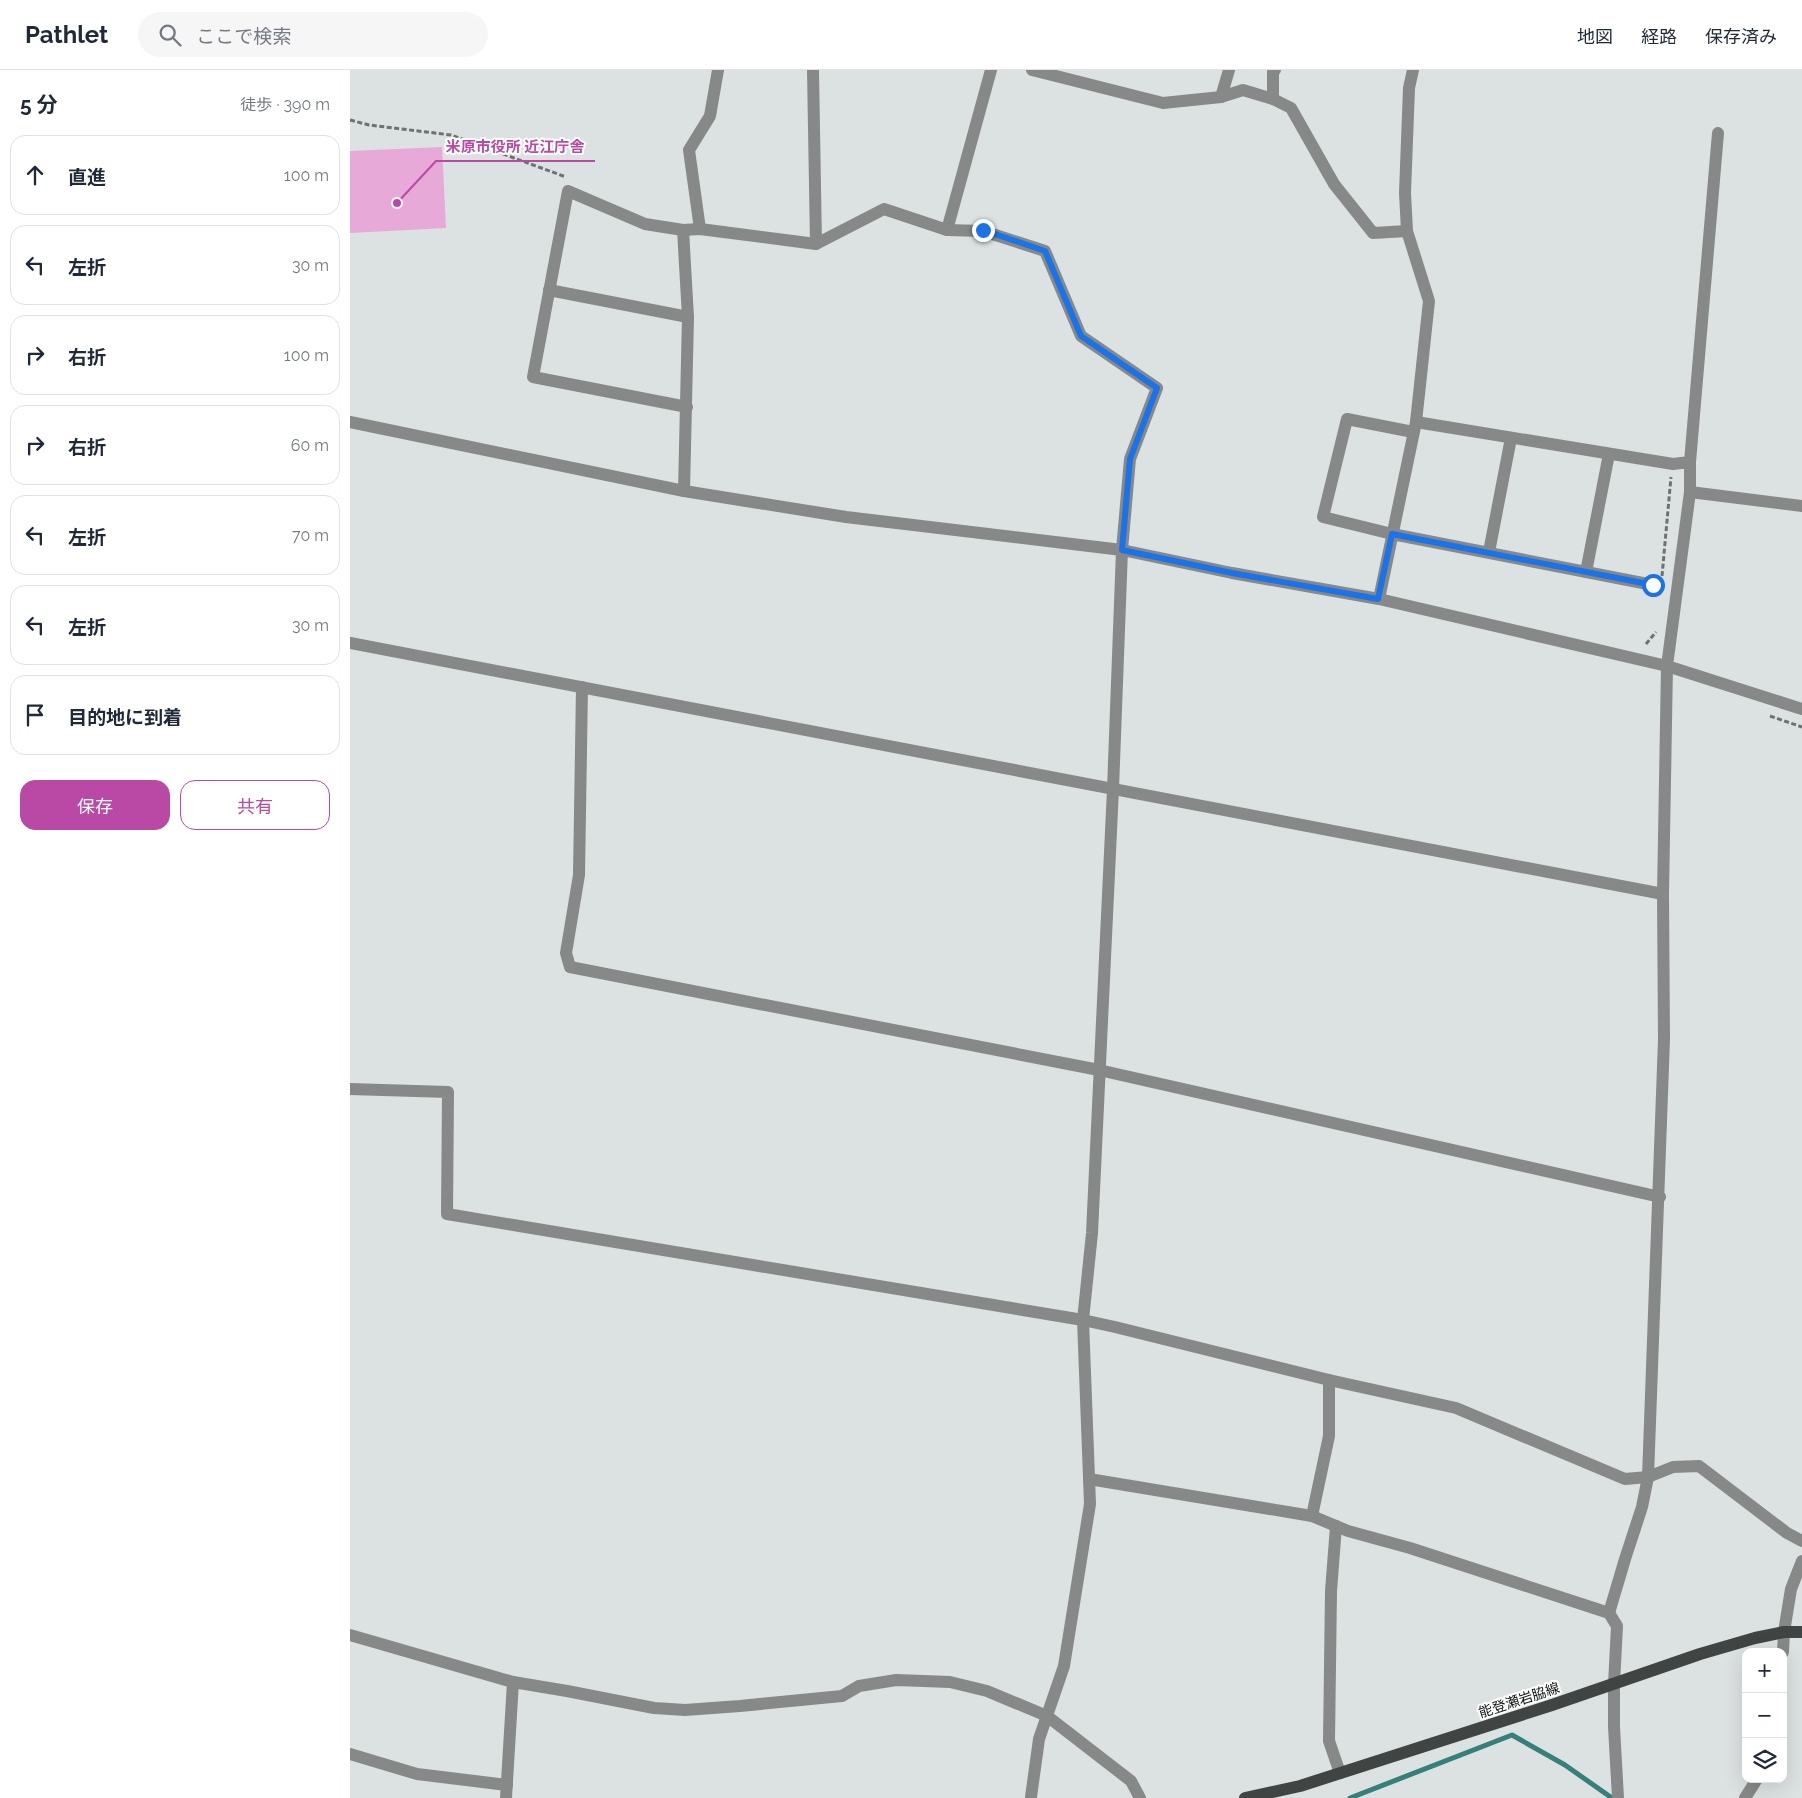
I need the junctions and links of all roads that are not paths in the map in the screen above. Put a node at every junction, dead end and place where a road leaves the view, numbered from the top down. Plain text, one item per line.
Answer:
1 (718, 70) edge
2 (814, 70) edge
3 (991, 70) edge
4 (1032, 70) edge
5 (1229, 70) edge
6 (1275, 70) edge
7 (1413, 70) edge
8 (1222, 97) junction
9 (1273, 99) junction
10 (1718, 133) dead end
11 (700, 229) junction
12 (683, 230) junction
13 (947, 230) junction
14 (1407, 231) junction
15 (816, 244) junction
16 (549, 290) junction
17 (688, 317) junction
18 (687, 407) junction
19 (350, 422) edge
20 (1414, 427) junction
21 (1511, 438) junction
22 (1609, 454) junction
23 (1690, 462) junction
24 (684, 491) junction
25 (1690, 492) junction
26 (1802, 506) edge
27 (1392, 534) junction
28 (1122, 550) junction
29 (1489, 552) junction
30 (1586, 572) junction
31 (1657, 584) road end
32 (1378, 599) junction
33 (350, 643) edge
34 (1667, 666) junction
35 (582, 687) junction
36 (1802, 709) edge
37 (1113, 789) junction
38 (1663, 894) junction
39 (1099, 1070) junction
40 (350, 1089) edge
41 (1660, 1197) junction
42 (1082, 1320) junction
43 (1329, 1380) junction
44 (1648, 1477) junction
45 (1089, 1479) junction
46 (1312, 1516) junction
47 (1336, 1526) junction
48 (1802, 1541) edge
49 (1802, 1561) edge
50 (1609, 1613) junction
51 (1784, 1632) junction
52 (1802, 1632) edge
53 (350, 1635) edge
54 (1783, 1648) edge
55 (514, 1682) junction
56 (1614, 1684) junction
57 (1047, 1716) junction
58 (350, 1754) edge
59 (1340, 1773) junction
60 (1754, 1783) edge
61 (507, 1792) edge
62 (1031, 1797) dead end
63 (1140, 1798) edge
64 (1245, 1798) edge
65 (1618, 1798) edge
66 (1745, 1798) edge

1 - 11 street
2 - 15 street
3 - 13 street
4 - 8 street
5 - 8 street
6 - 9 street
7 - 14 street
8 - 9 street
9 - 14 street
10 - 23 street
11 - 12 street
11 - 15 street
12 - 16 street
12 - 17 street
13 - 15 street
13 - 28 street
14 - 20 street
16 - 17 street
16 - 18 street
17 - 18 street
18 - 24 street
19 - 24 street
20 - 21 street
20 - 27 street
20 - 27 street
21 - 22 street
21 - 29 street
22 - 23 street
22 - 30 street
23 - 25 street
24 - 28 street
25 - 26 street
25 - 34 street
27 - 29 street
27 - 32 street
28 - 32 street
28 - 37 street
29 - 30 street
30 - 31 street
32 - 34 street
33 - 35 street
34 - 36 street
34 - 38 street
35 - 37 street
35 - 39 street
37 - 38 street
37 - 39 street
38 - 41 street
39 - 41 street
39 - 42 street
40 - 42 street
41 - 44 street
42 - 43 street
42 - 45 street
43 - 44 street
43 - 46 street
44 - 48 street
44 - 50 street
45 - 46 street
45 - 57 street
46 - 47 street
47 - 50 street
47 - 59 street
49 - 51 street
50 - 56 street
51 - 52 main road, 能登瀬岩脇線
51 - 54 street
51 - 56 main road, 能登瀬岩脇線
53 - 55 street
55 - 57 street
55 - 61 street
56 - 59 main road, 能登瀬岩脇線
56 - 65 street
57 - 62 street
57 - 63 street
58 - 61 street
59 - 64 main road, 能登瀬岩脇線
60 - 66 street

